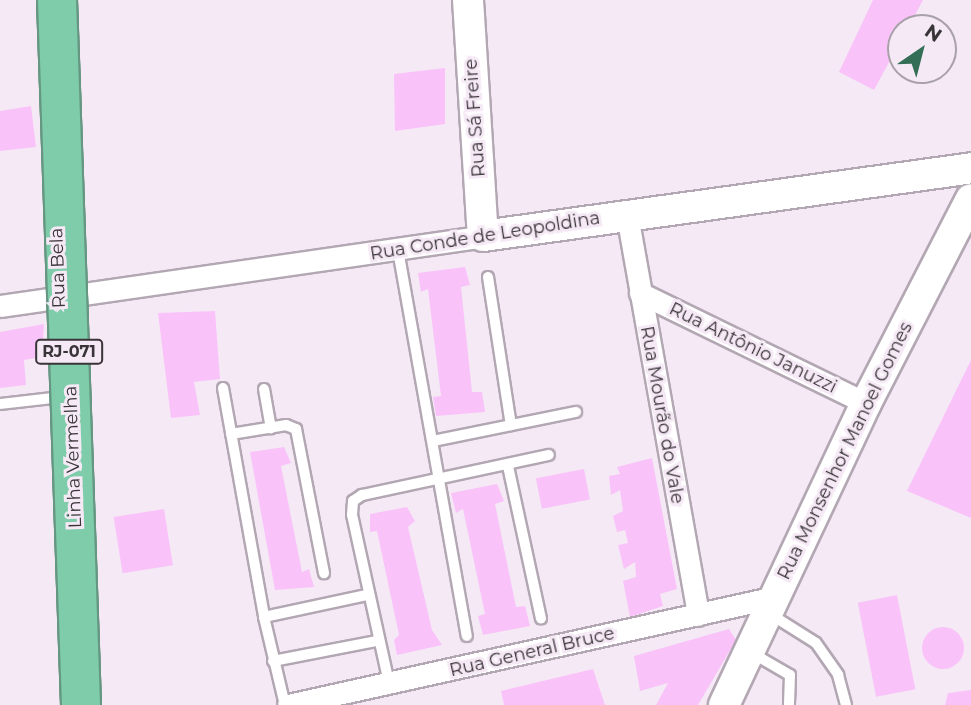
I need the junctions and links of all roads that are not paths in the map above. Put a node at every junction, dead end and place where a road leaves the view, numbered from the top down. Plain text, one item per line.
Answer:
1 (49, 0) edge
2 (57, 0) edge
3 (69, 0) edge
4 (468, 0) edge
5 (971, 168) edge
6 (971, 199) edge
7 (627, 215) junction
8 (483, 236) junction
9 (398, 250) junction
10 (488, 277) dead end
11 (640, 293) junction
12 (59, 297) junction
13 (0, 306) edge
14 (223, 388) dead end
15 (264, 389) dead end
16 (61, 397) junction
17 (0, 404) edge
18 (866, 404) junction
19 (576, 412) dead end
20 (511, 425) junction
21 (271, 428) junction
22 (232, 434) junction
23 (433, 441) junction
24 (549, 456) dead end
25 (508, 466) junction
26 (439, 481) junction
27 (324, 573) dead end
28 (368, 595) junction
29 (771, 605) junction
30 (698, 615) junction
31 (264, 617) junction
32 (541, 618) dead end
33 (467, 636) dead end
34 (377, 641) junction
35 (749, 652) junction
36 (273, 661) junction
37 (388, 684) junction
38 (65, 705) edge
39 (81, 705) edge
40 (89, 705) edge
41 (287, 705) edge
42 (724, 705) edge
43 (789, 705) edge
44 (846, 705) edge

1 - 12 street, Rua Bela
2 - 39 highway, Linha Vermelha / RJ-071, bridge
3 - 40 highway, Linha Vermelha / RJ-071
4 - 8 street, Rua Sá Freire
5 - 7 street, Rua Conde de Leopoldina
6 - 18 street, Rua Monsenhor Manoel Gomes
7 - 8 street, Rua Conde de Leopoldina
7 - 11 street, Rua Mourão do Vale
8 - 9 street, Rua Conde de Leopoldina
9 - 12 street, Rua Conde de Leopoldina
9 - 23 lane
10 - 20 lane
11 - 18 street, Rua Antônio Januzzi
11 - 30 street, Rua Mourão do Vale
12 - 13 street, Rua Conde de Leopoldina
12 - 16 street, Rua Bela
14 - 22 lane
15 - 21 lane
16 - 17 lane
16 - 38 street, Rua Bela
18 - 29 street, Rua Monsenhor Manoel Gomes
19 - 20 lane
20 - 23 lane
21 - 22 lane
21 - 27 lane
22 - 31 lane
23 - 26 lane
24 - 25 lane
25 - 26 lane
25 - 32 lane
26 - 28 lane
26 - 33 lane
28 - 31 lane
28 - 34 lane
29 - 30 street, Rua General Bruce
29 - 35 street, Rua Monsenhor Manoel Gomes
29 - 44 lane
30 - 37 street, Rua General Bruce
31 - 36 lane
34 - 36 lane
34 - 37 lane
35 - 42 street, Rua Monsenhor Manoel Gomes
35 - 43 lane
36 - 41 lane
37 - 41 street, Rua General Bruce

